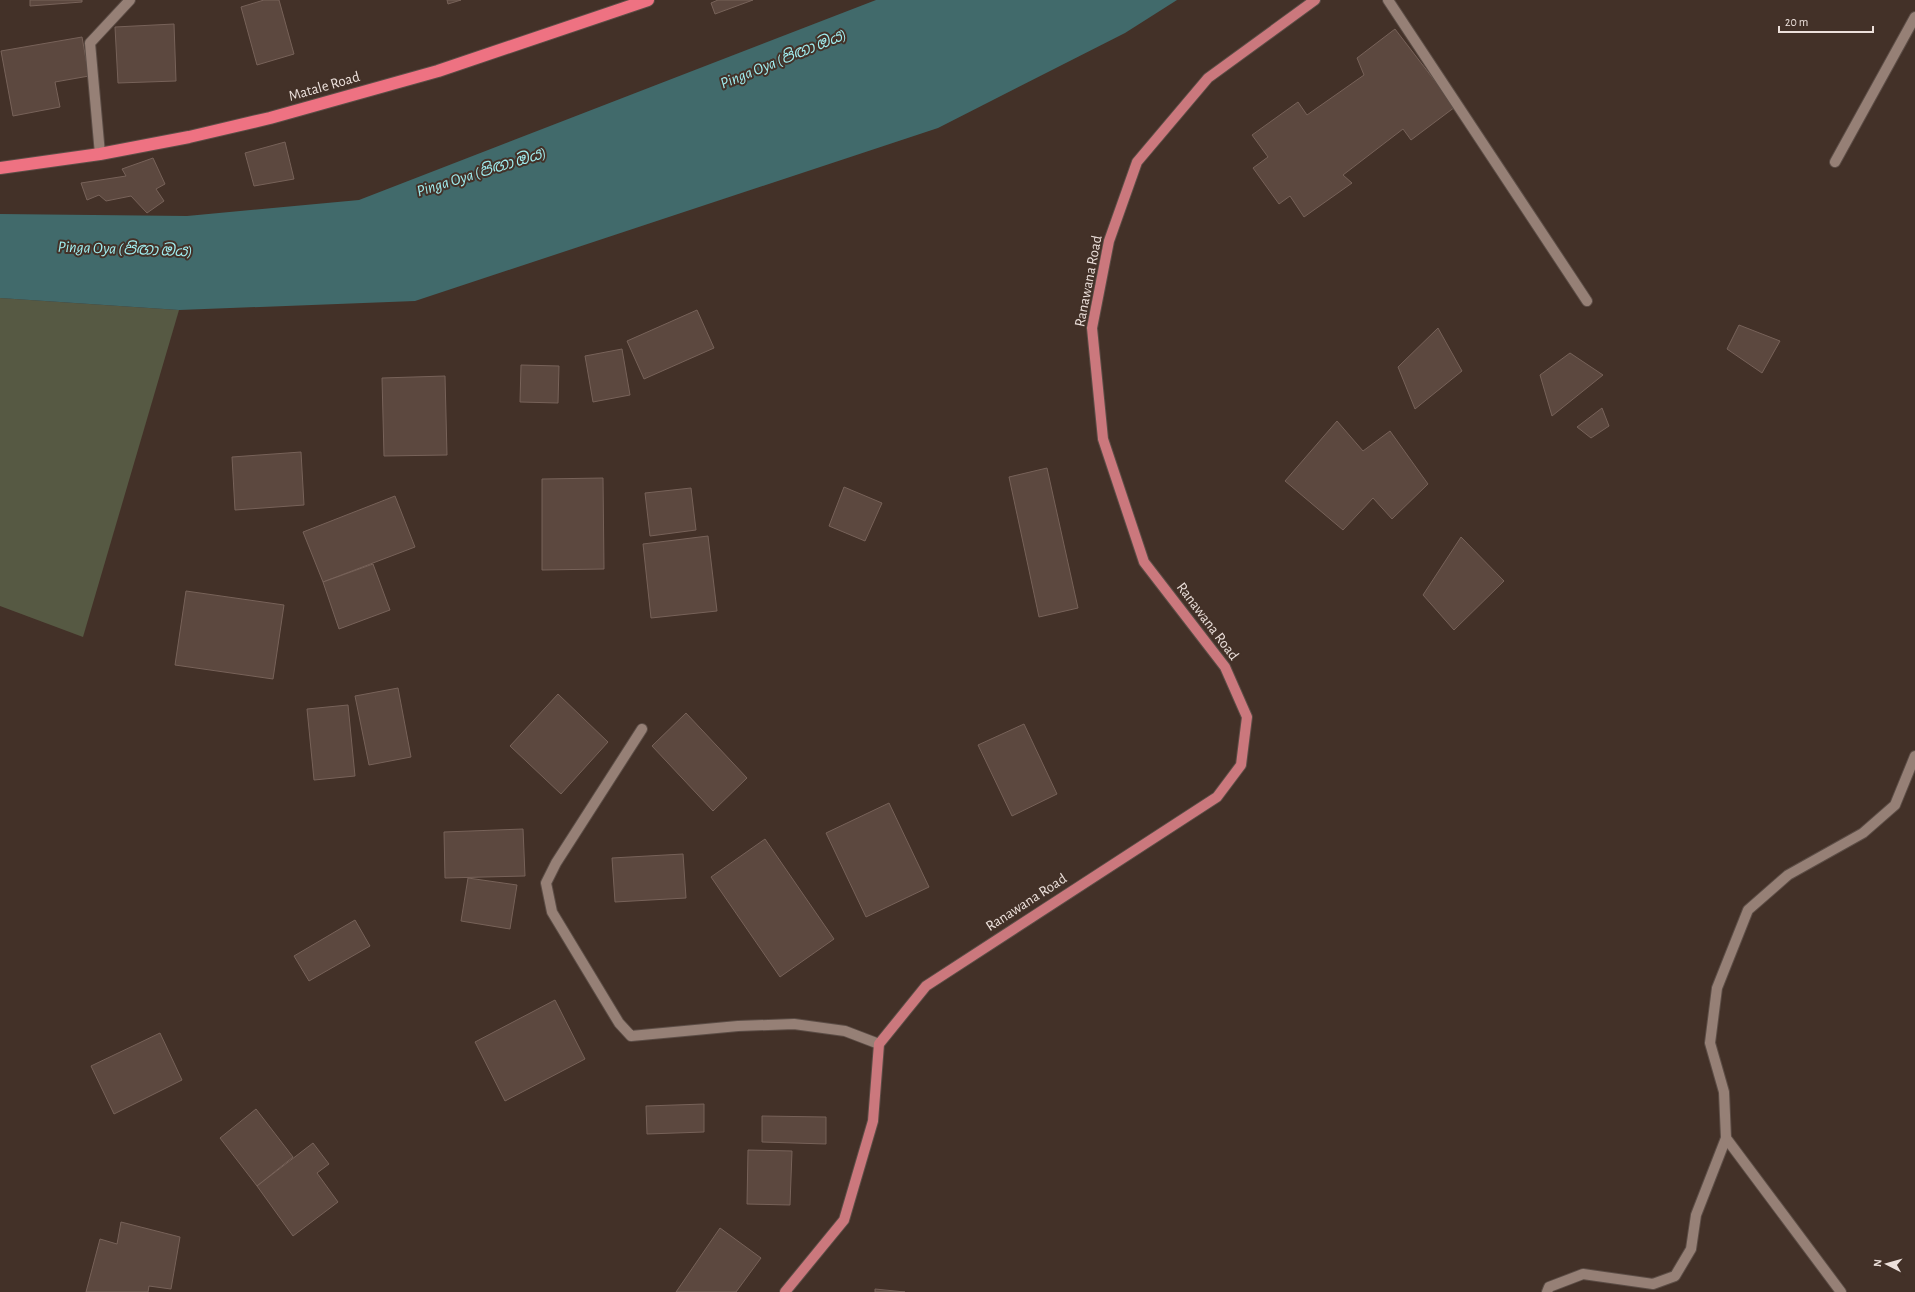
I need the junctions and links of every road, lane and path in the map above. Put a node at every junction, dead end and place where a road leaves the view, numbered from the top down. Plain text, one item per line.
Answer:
1 (130, 0) edge
2 (646, 0) edge
3 (1315, 0) edge
4 (1388, 0) edge
5 (1915, 17) edge
6 (100, 154) junction
7 (1835, 162) dead end
8 (0, 168) edge
9 (1587, 301) dead end
10 (642, 729) dead end
11 (1915, 756) edge
12 (879, 1044) junction
13 (1726, 1138) junction
14 (786, 1292) edge
15 (1546, 1292) edge
16 (1841, 1292) edge

1 - 6 street
2 - 6 highway, Matale Road
3 - 12 main road, Ranawana Road
4 - 9 street
5 - 7 street
6 - 8 highway, Matale Road
10 - 12 street
11 - 13 street
12 - 14 main road
13 - 15 street
13 - 16 street

